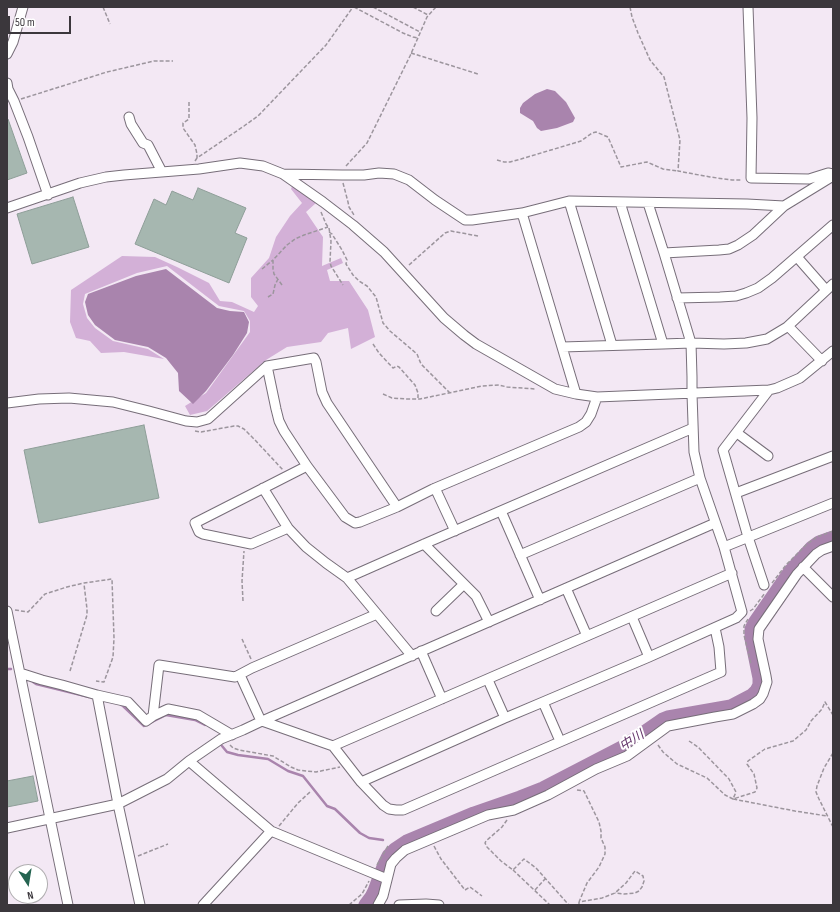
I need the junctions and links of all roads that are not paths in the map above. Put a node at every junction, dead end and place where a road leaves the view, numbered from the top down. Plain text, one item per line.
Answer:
1 (23, 7) edge
2 (748, 7) edge
3 (7, 54) edge
4 (7, 82) edge
5 (129, 117) dead end
6 (162, 172) junction
7 (283, 174) junction
8 (833, 175) edge
9 (48, 195) junction
10 (569, 201) junction
11 (620, 202) junction
12 (648, 203) junction
13 (784, 206) junction
14 (7, 208) edge
15 (522, 213) junction
16 (833, 225) edge
17 (664, 253) junction
18 (797, 257) junction
19 (830, 287) edge
20 (677, 298) junction
21 (788, 326) junction
22 (691, 343) junction
23 (663, 344) junction
24 (612, 345) junction
25 (562, 347) junction
26 (833, 351) edge
27 (822, 361) junction
28 (266, 366) junction
29 (769, 390) junction
30 (576, 394) junction
31 (692, 394) junction
32 (598, 397) junction
33 (7, 403) edge
34 (693, 428) junction
35 (737, 433) junction
36 (768, 456) dead end
37 (833, 456) edge
38 (307, 466) junction
39 (700, 478) junction
40 (262, 488) junction
41 (435, 488) junction
42 (736, 493) junction
43 (833, 503) edge
44 (397, 507) junction
45 (501, 511) junction
46 (715, 523) junction
47 (288, 528) junction
48 (455, 531) junction
49 (748, 537) junction
50 (424, 544) junction
51 (833, 546) edge
52 (724, 547) junction
53 (520, 555) junction
54 (803, 567) junction
55 (732, 574) junction
56 (347, 578) junction
57 (464, 584) junction
58 (566, 588) junction
59 (766, 589) road end
60 (833, 597) edge
61 (540, 600) junction
62 (10, 611) edge
63 (436, 611) dead end
64 (377, 614) junction
65 (632, 617) junction
66 (490, 622) junction
67 (9, 626) edge
68 (715, 628) junction
69 (587, 636) junction
70 (421, 651) junction
71 (412, 656) junction
72 (649, 657) junction
73 (20, 673) junction
74 (240, 675) junction
75 (488, 680) junction
76 (97, 695) junction
77 (442, 699) junction
78 (543, 702) junction
79 (153, 716) junction
80 (504, 718) junction
81 (261, 721) junction
82 (229, 736) junction
83 (560, 741) junction
84 (333, 746) junction
85 (189, 761) junction
86 (360, 782) junction
87 (118, 804) junction
88 (49, 818) junction
89 (7, 828) edge
90 (273, 832) junction
91 (387, 879) junction
92 (381, 904) edge
93 (68, 905) edge
94 (140, 905) edge
95 (203, 905) edge
96 (399, 905) edge
97 (439, 905) edge

1 - 3 street
2 - 8 street
4 - 9 street
5 - 6 street
6 - 7 street
6 - 9 street
7 - 15 street
7 - 30 street
8 - 13 street
9 - 14 street
10 - 11 street
10 - 15 street
10 - 24 street
11 - 12 street
11 - 23 street
12 - 13 street
12 - 17 street
13 - 17 street
15 - 25 street
16 - 18 street
17 - 20 street
18 - 19 street
18 - 20 street
19 - 21 street
20 - 22 street
21 - 22 street
21 - 27 street
22 - 23 street
22 - 31 street
23 - 24 street
24 - 25 street
25 - 30 street
26 - 27 street
27 - 29 street
28 - 33 street
28 - 38 street
28 - 44 street
29 - 31 street
29 - 35 street
30 - 32 street
31 - 32 street
31 - 34 street
32 - 41 street
34 - 39 street
34 - 45 street
35 - 36 street
35 - 42 street
37 - 42 street
38 - 40 street
38 - 44 street
39 - 46 street
39 - 53 street
40 - 47 street
40 - 47 street
41 - 44 street
41 - 48 street
42 - 49 street
43 - 49 street
45 - 48 street
45 - 53 street
46 - 52 street
46 - 58 street
47 - 56 street
48 - 50 street
49 - 52 street
49 - 59 street
50 - 56 street
50 - 57 street
51 - 54 street
52 - 55 street
53 - 61 street
54 - 60 street
54 - 91 street
55 - 65 street
55 - 68 street
56 - 64 street
57 - 63 street
57 - 66 street
58 - 61 street
58 - 69 street
61 - 66 street
62 - 67 street
64 - 71 street
64 - 74 street
65 - 69 street
65 - 72 street
66 - 70 street
67 - 73 street
68 - 72 street
68 - 83 street
69 - 75 street
70 - 71 street
70 - 77 street
71 - 81 street
72 - 78 street
73 - 76 street
73 - 88 street
74 - 79 street
74 - 81 street
75 - 77 street
75 - 80 street
76 - 79 street
76 - 87 street
77 - 84 street
78 - 80 street
78 - 83 street
79 - 82 street
80 - 86 street
81 - 82 street
81 - 84 street
82 - 85 street
83 - 86 street
84 - 86 street
85 - 87 street
85 - 90 street
87 - 88 street
87 - 94 street
88 - 89 street
88 - 93 street
90 - 91 street
90 - 95 street
91 - 92 street
96 - 97 street

